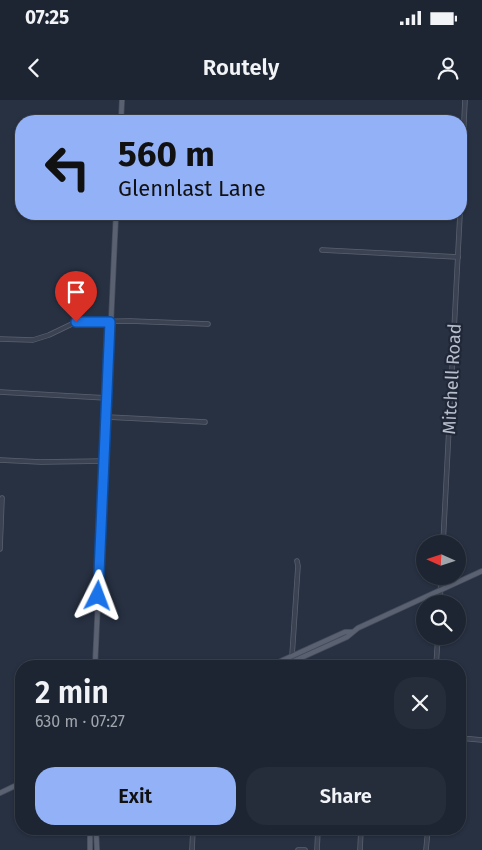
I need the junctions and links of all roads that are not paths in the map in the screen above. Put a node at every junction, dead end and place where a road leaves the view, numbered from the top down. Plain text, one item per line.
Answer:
1 (122, 100) edge
2 (465, 100) edge
3 (121, 115) edge
4 (464, 115) edge
5 (116, 220) edge
6 (460, 220) edge
7 (322, 250) dead end
8 (458, 257) junction
9 (110, 322) junction
10 (208, 324) dead end
11 (0, 339) edge
12 (0, 392) edge
13 (107, 398) junction
14 (107, 417) junction
15 (205, 422) dead end
16 (0, 460) edge
17 (105, 461) junction
18 (2, 498) dead end
19 (443, 535) edge
20 (0, 549) edge
21 (297, 560) dead end
22 (482, 571) edge
23 (440, 585) edge
24 (440, 591) junction
25 (440, 595) edge
26 (352, 632) junction
27 (437, 645) edge
28 (292, 656) junction
29 (299, 659) joint
30 (96, 660) edge
31 (283, 660) edge
32 (436, 660) edge
33 (466, 739) edge
34 (482, 740) edge
35 (15, 786) edge
36 (0, 793) edge
37 (90, 835) edge
38 (96, 835) edge
39 (193, 835) edge
40 (318, 835) edge
41 (361, 835) edge
42 (427, 835) edge
43 (90, 850) edge
44 (97, 850) edge
45 (192, 850) edge
46 (298, 850) edge
47 (305, 850) edge
48 (317, 850) edge
49 (360, 850) edge
50 (426, 850) edge

1 - 3 main road
2 - 4 street
5 - 9 main road
6 - 8 street, Mitchell Road
7 - 8 street
8 - 19 street, Mitchell Road
9 - 10 street
9 - 11 street
9 - 13 main road
12 - 13 street
13 - 14 main road
14 - 15 street
14 - 17 main road
16 - 17 street
17 - 30 main road
18 - 20 street
21 - 28 street
22 - 24 main road
23 - 24 street
24 - 25 street
24 - 26 main road
26 - 28 main road
26 - 29 main road
27 - 32 street
28 - 29 main road
28 - 31 main road
33 - 34 street
35 - 36 main road
37 - 43 main road
38 - 44 main road
39 - 45 street
40 - 48 street
41 - 49 street
42 - 50 street
46 - 47 street

